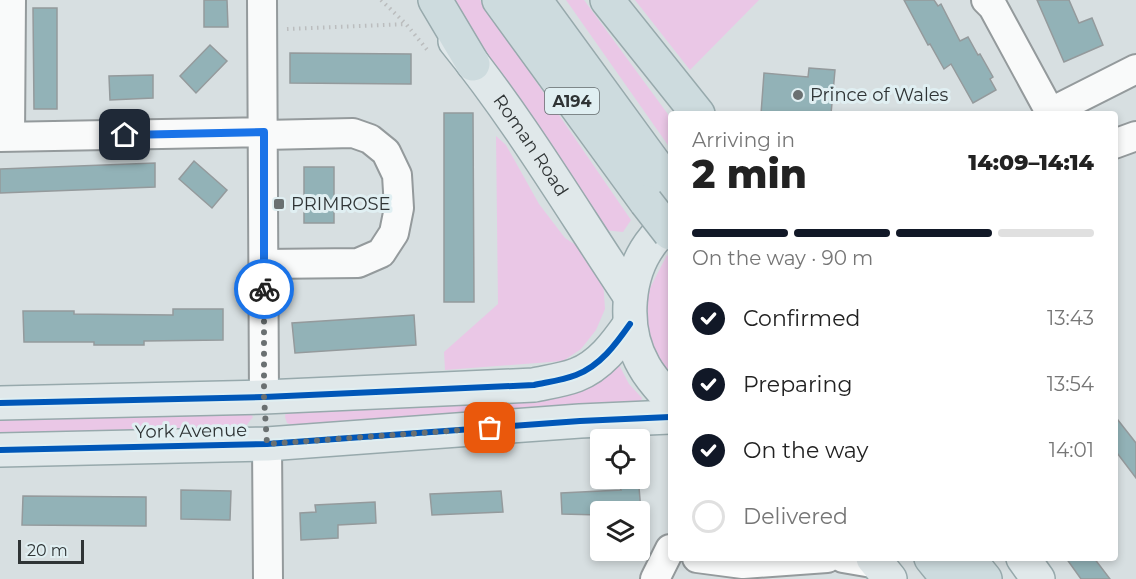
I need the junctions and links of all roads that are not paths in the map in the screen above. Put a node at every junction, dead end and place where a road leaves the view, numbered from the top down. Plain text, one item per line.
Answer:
1 (11, 0) edge
2 (262, 0) edge
3 (435, 0) edge
4 (499, 0) edge
5 (535, 0) edge
6 (607, 0) edge
7 (986, 0) edge
8 (413, 12) edge
9 (473, 64) junction
10 (1136, 69) edge
11 (696, 111) edge
12 (1048, 111) edge
13 (1053, 111) edge
14 (264, 134) junction
15 (1136, 136) edge
16 (5, 137) edge
17 (1118, 143) edge
18 (664, 198) edge
19 (668, 221) edge
20 (264, 264) junction
21 (630, 310) junction
22 (264, 397) junction
23 (668, 397) edge
24 (0, 403) edge
25 (668, 417) edge
26 (267, 444) junction
27 (0, 450) edge
28 (668, 553) edge
29 (856, 561) edge
30 (933, 561) edge
31 (970, 561) edge
32 (1025, 561) edge
33 (881, 567) edge
34 (268, 579) edge
35 (655, 579) edge
36 (948, 579) edge
37 (985, 579) edge
38 (1038, 579) edge

1 - 16 street
2 - 14 street
3 - 9 highway
4 - 18 highway, A194
5 - 18 highway, A194
6 - 11 highway
7 - 12 street
8 - 9 main road, Roman Road
9 - 21 main road, Roman Road
10 - 13 street
14 - 16 street
14 - 20 street
14 - 20 street
15 - 17 street
18 - 19 highway, A194, bridge
18 - 21 main road
20 - 22 street
21 - 22 main road, York Avenue
21 - 23 main road
22 - 24 main road, York Avenue
22 - 26 main road
25 - 26 main road, York Avenue
26 - 27 main road, York Avenue
26 - 34 street
28 - 35 street
29 - 33 street
30 - 36 highway
31 - 37 highway
32 - 38 main road

